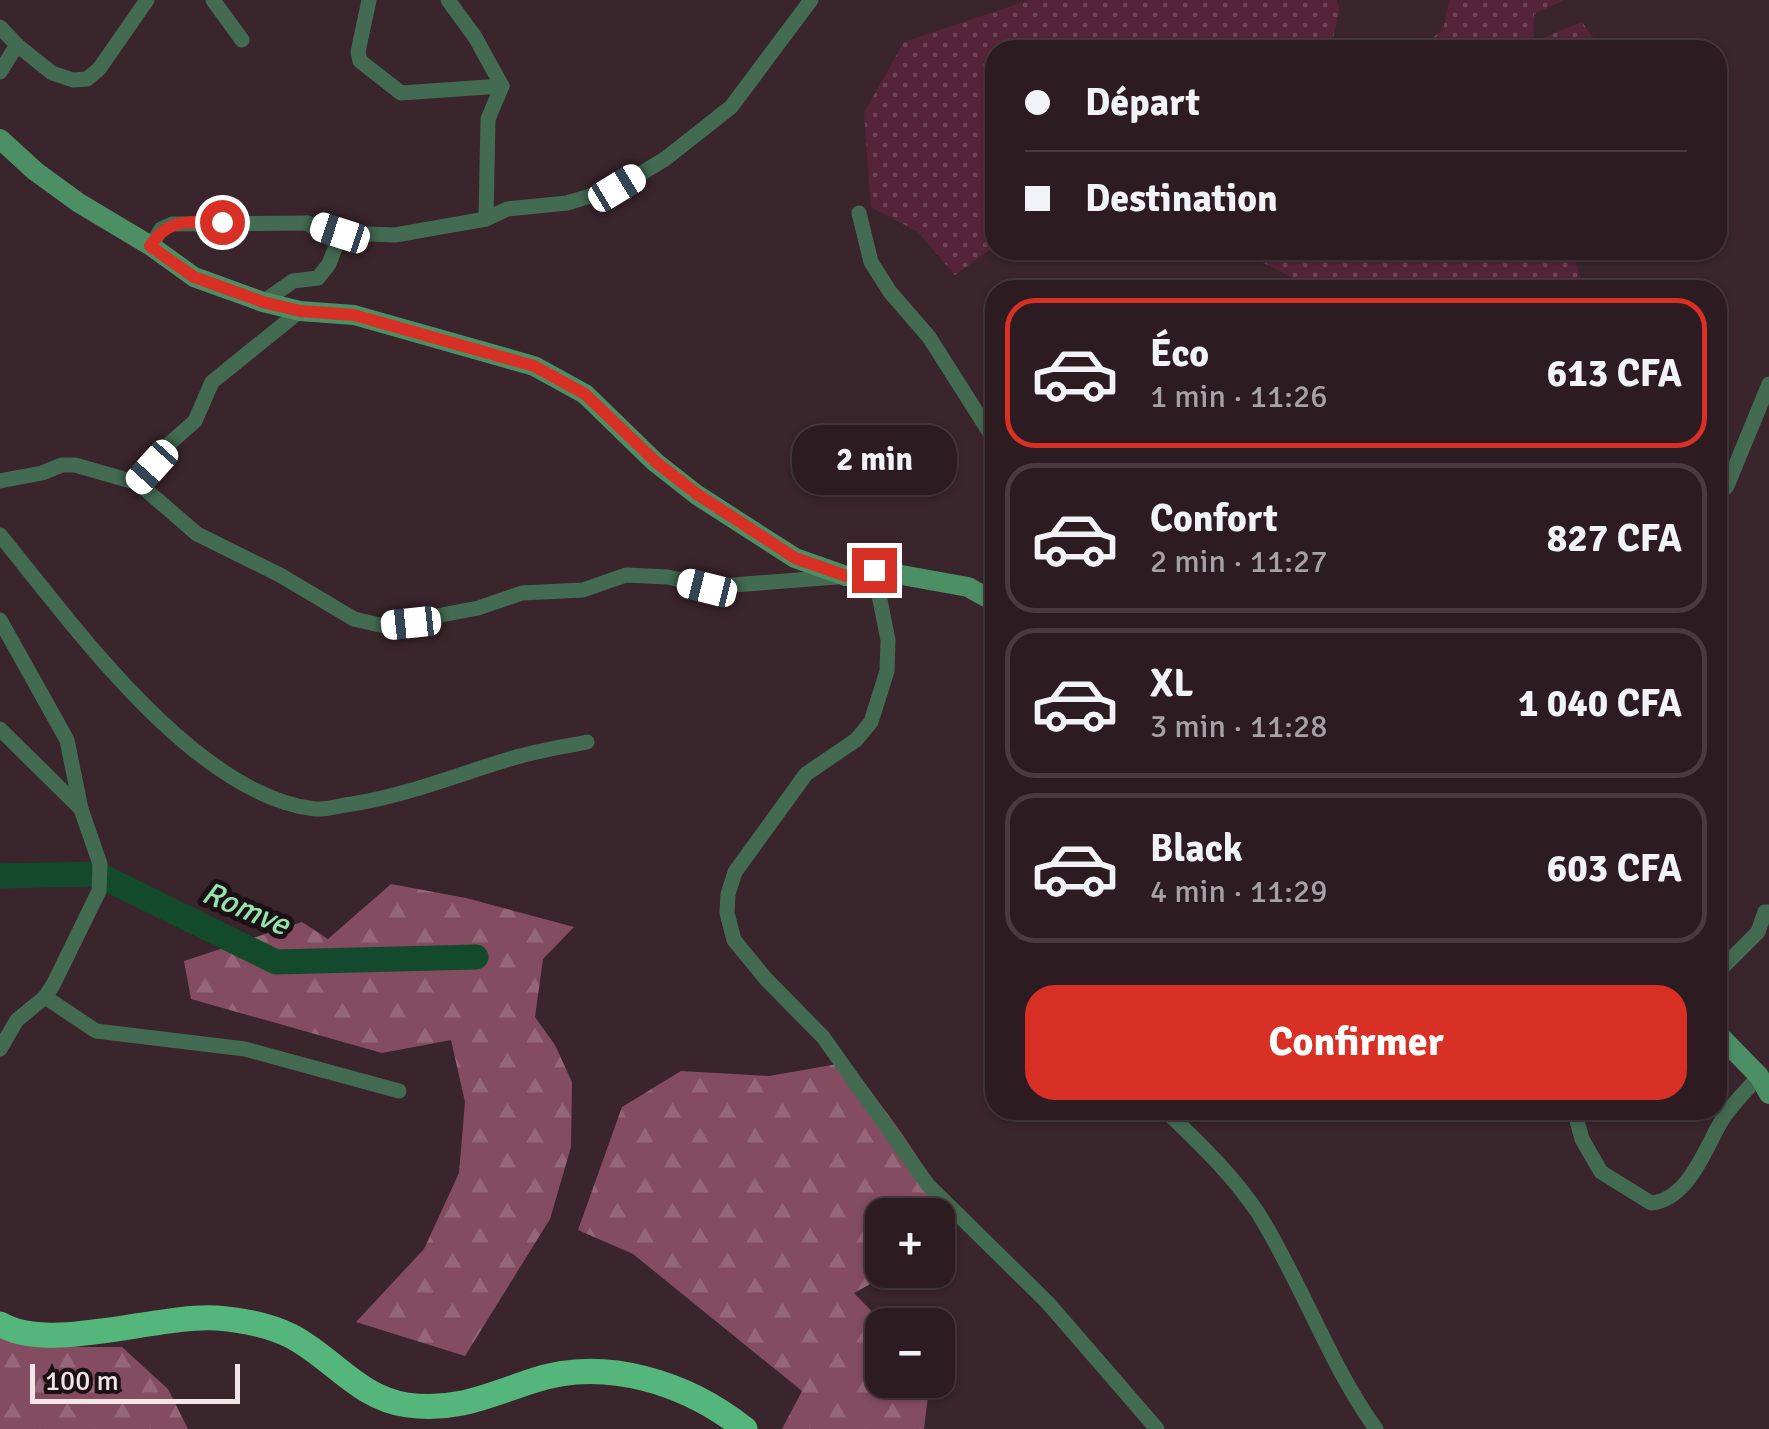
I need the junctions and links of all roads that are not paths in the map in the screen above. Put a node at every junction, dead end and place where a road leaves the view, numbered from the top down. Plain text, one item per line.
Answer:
1 (146, 0) edge
2 (213, 0) edge
3 (369, 0) edge
4 (448, 0) edge
5 (811, 0) edge
6 (0, 27) edge
7 (242, 40) dead end
8 (17, 45) junction
9 (0, 72) edge
10 (502, 86) junction
11 (0, 139) edge
12 (859, 213) dead end
13 (486, 219) junction
14 (307, 223) junction
15 (150, 246) junction
16 (263, 302) junction
17 (300, 311) junction
18 (1769, 384) edge
19 (985, 424) edge
20 (0, 481) edge
21 (138, 482) junction
22 (1727, 484) edge
23 (0, 534) edge
24 (874, 570) junction
25 (846, 576) junction
26 (985, 596) edge
27 (0, 620) edge
28 (0, 729) edge
29 (587, 742) dead end
30 (81, 809) junction
31 (1769, 912) edge
32 (1727, 963) edge
33 (45, 997) junction
34 (1727, 1044) edge
35 (0, 1049) edge
36 (1764, 1085) edge
37 (399, 1091) dead end
38 (1727, 1115) edge
39 (1175, 1120) edge
40 (1577, 1120) edge
41 (1722, 1120) edge
42 (0, 1324) edge
43 (745, 1429) edge
44 (1157, 1429) edge
45 (1376, 1429) edge

1 - 8 street
2 - 7 street
3 - 10 street
4 - 10 street
5 - 13 street
6 - 8 street
8 - 9 street
10 - 13 street
11 - 15 main road
12 - 19 street
13 - 14 street
14 - 15 street
14 - 16 street
15 - 16 main road
16 - 17 main road
17 - 21 street
17 - 25 main road
18 - 22 street
20 - 21 street
21 - 25 street
23 - 29 street
24 - 25 main road
24 - 26 main road
24 - 44 street
27 - 30 street
28 - 30 street
30 - 33 street
31 - 32 street
33 - 35 street
33 - 37 street
34 - 36 main road
36 - 38 street
39 - 45 street
40 - 41 street
42 - 43 highway

